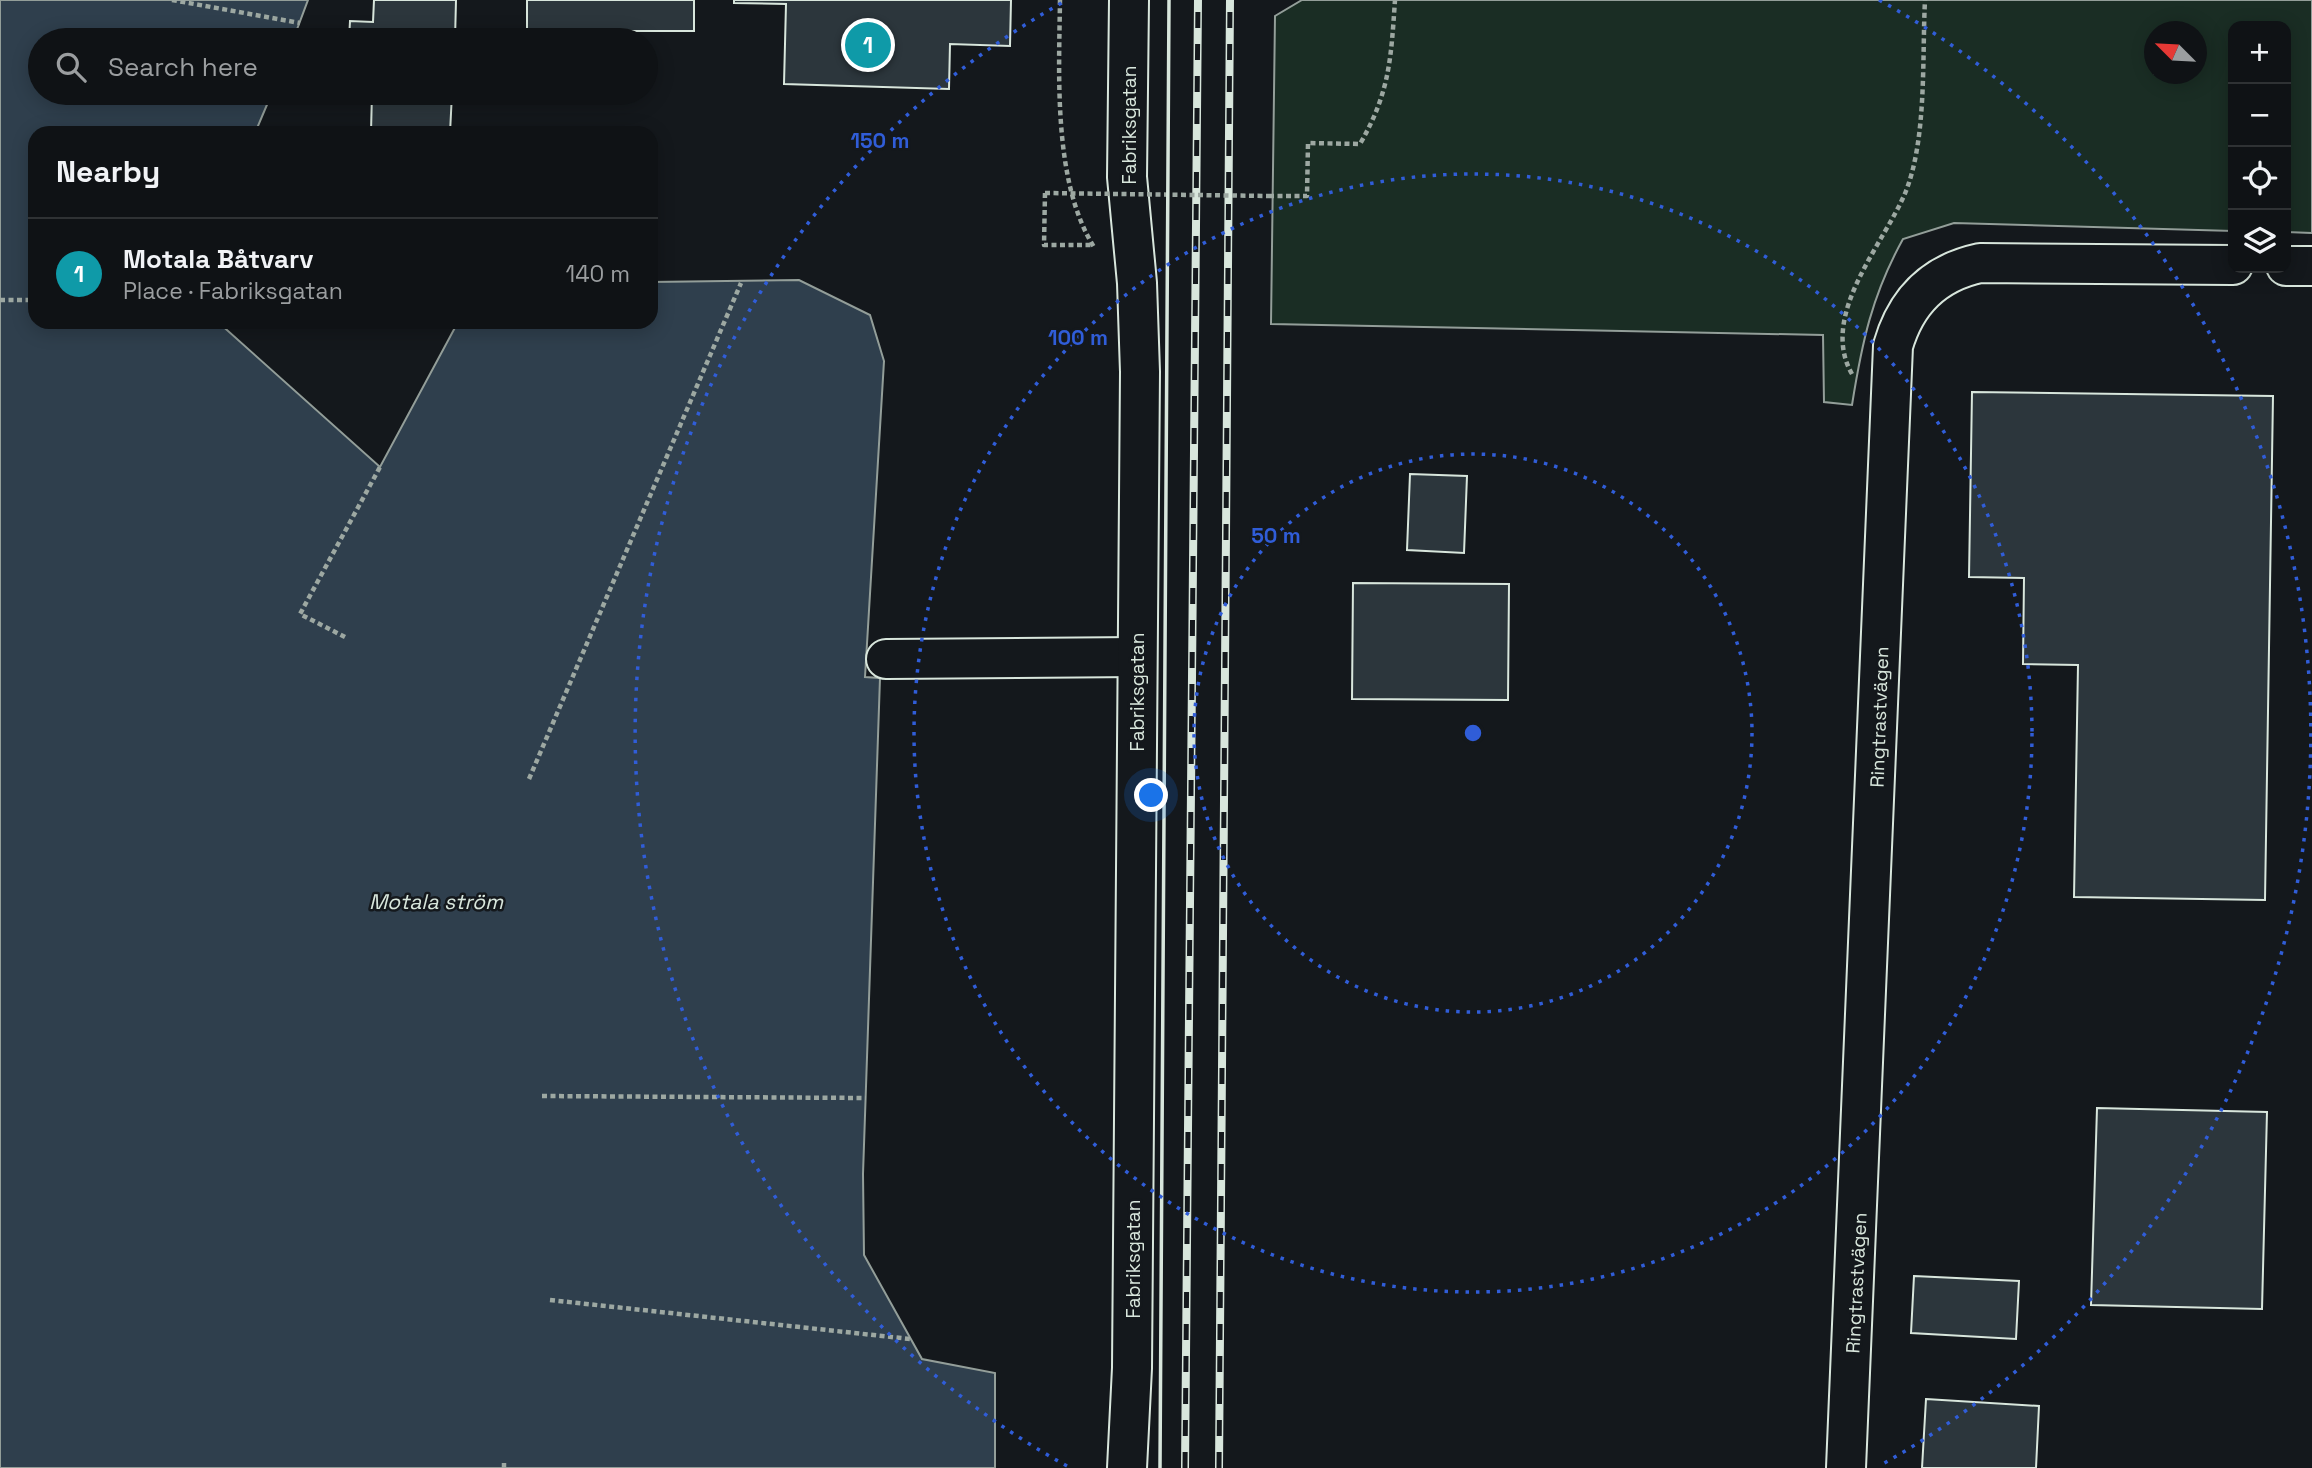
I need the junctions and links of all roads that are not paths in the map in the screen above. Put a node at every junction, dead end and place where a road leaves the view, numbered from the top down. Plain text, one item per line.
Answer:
1 (1129, 0) edge
2 (2228, 265) edge
3 (2291, 266) edge
4 (2312, 266) edge
5 (1137, 657) junction
6 (886, 659) dead end
7 (1127, 1468) edge
8 (1846, 1468) edge

1 - 5 street, Fabriksgatan
2 - 8 street, Ringtrastvägen
3 - 4 street
5 - 6 street
5 - 7 street, Fabriksgatan

